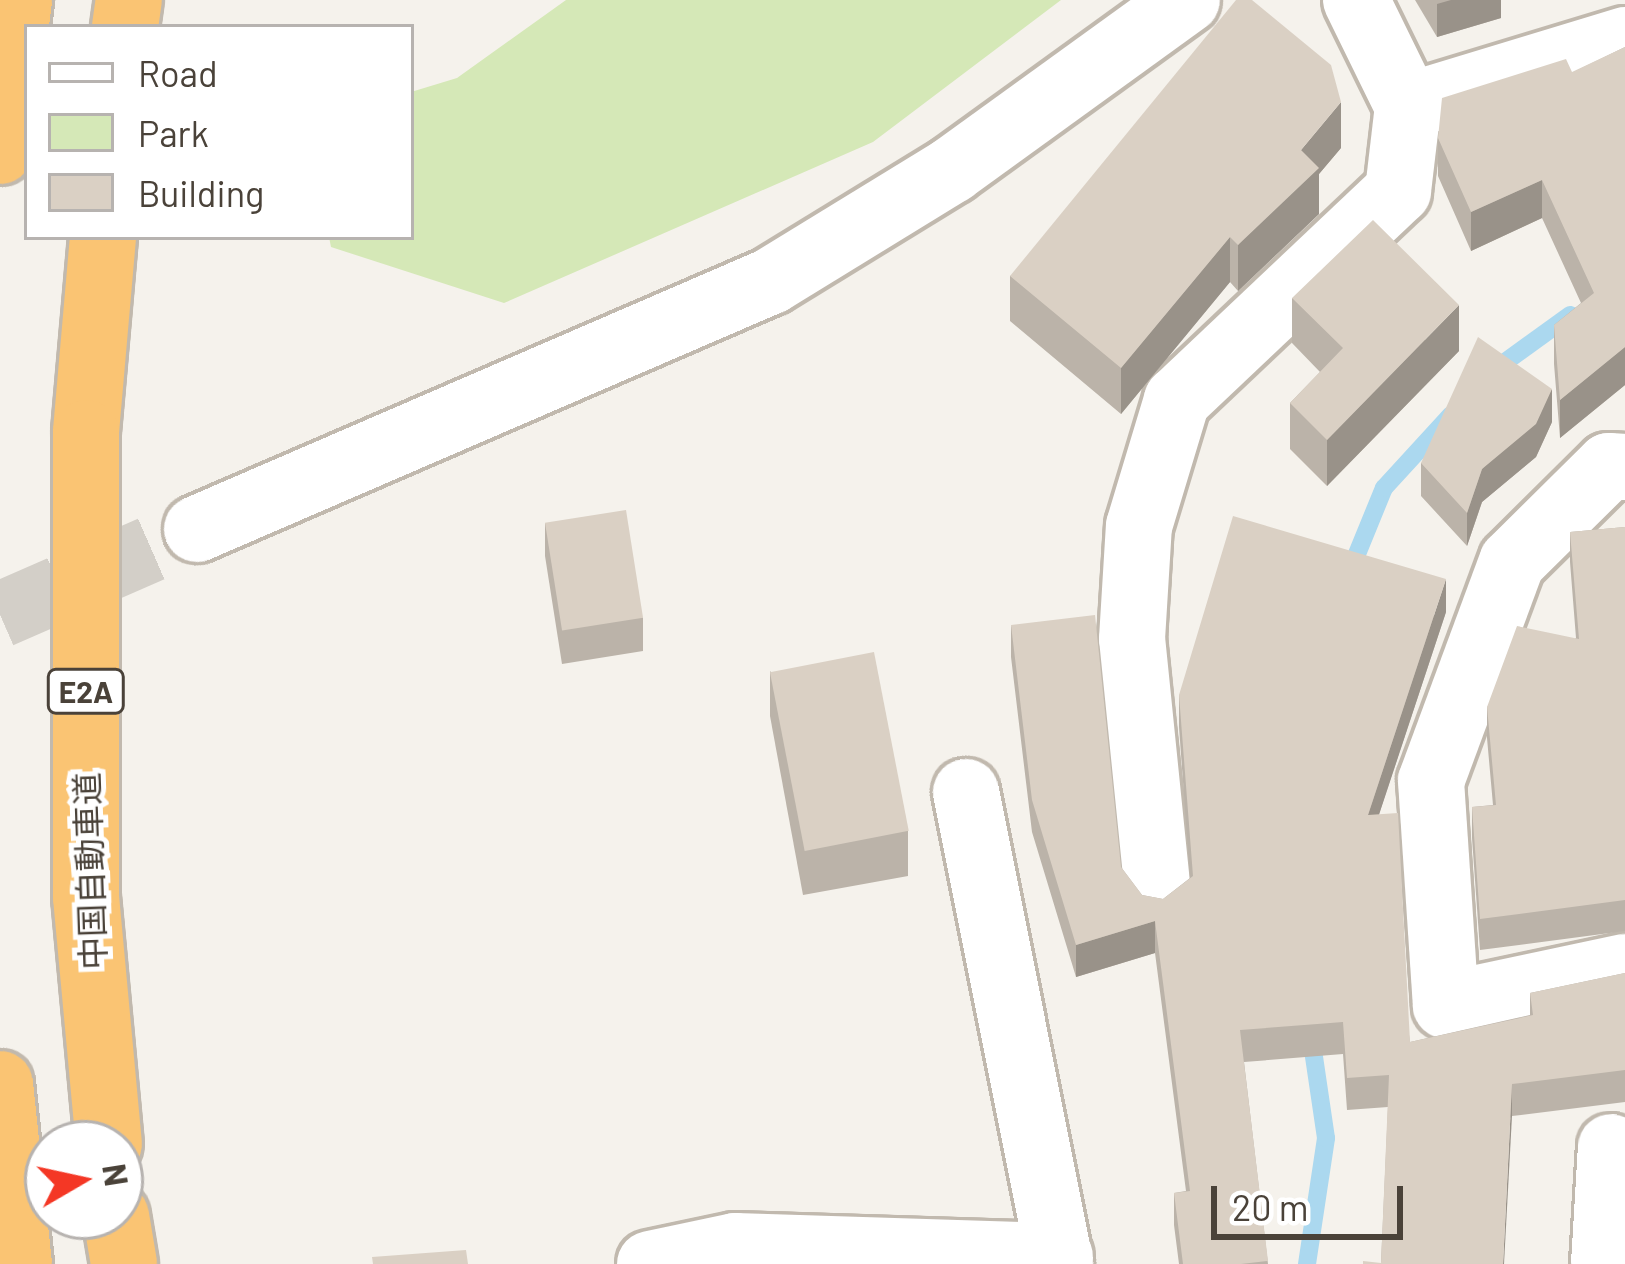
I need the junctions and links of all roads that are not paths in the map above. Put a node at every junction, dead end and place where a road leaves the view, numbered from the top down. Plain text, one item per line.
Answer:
1 (19, 0) edge
2 (1187, 0) edge
3 (1357, 0) edge
4 (1625, 40) edge
5 (1408, 106) junction
6 (0, 151) edge
7 (103, 240) edge
8 (1625, 467) edge
9 (197, 529) tunnel mouth
10 (966, 792) dead end
11 (1158, 894) edge
12 (1625, 967) edge
13 (0, 1084) edge
14 (107, 1120) edge
15 (1611, 1147) dead end
16 (1060, 1260) edge
17 (19, 1264) edge
18 (650, 1264) edge
19 (1604, 1264) edge

1 - 6 highway
2 - 9 street
3 - 5 street
4 - 5 street
5 - 11 street
7 - 14 highway, 中国自動車道 / E2A
8 - 12 street
10 - 16 street
13 - 17 highway
15 - 19 street
16 - 18 street

